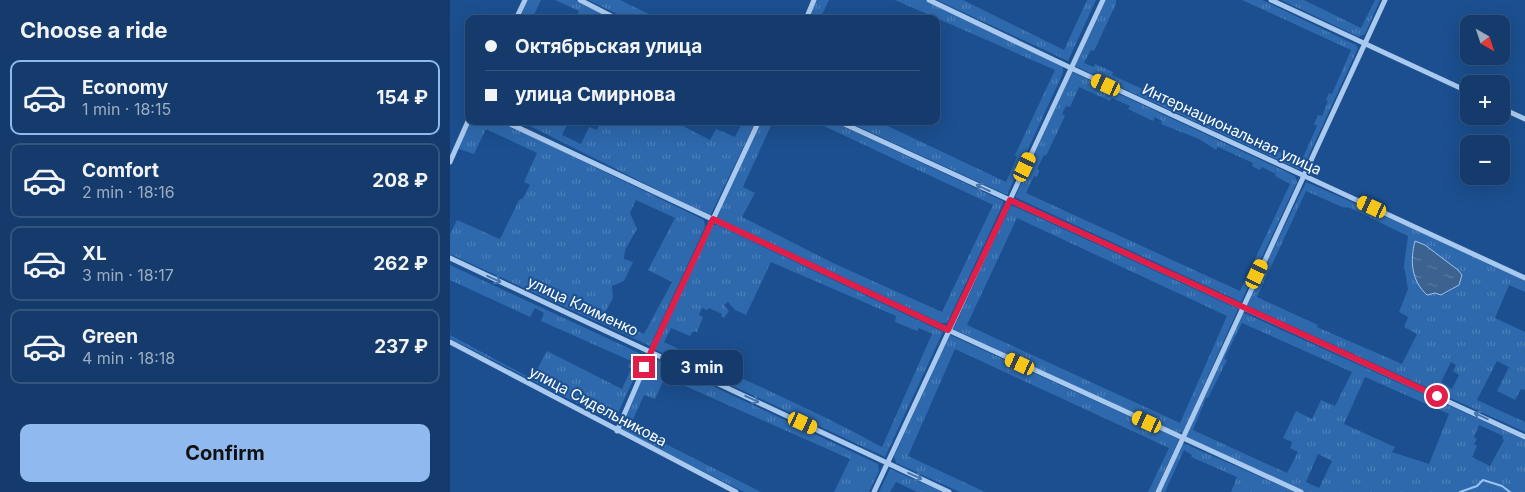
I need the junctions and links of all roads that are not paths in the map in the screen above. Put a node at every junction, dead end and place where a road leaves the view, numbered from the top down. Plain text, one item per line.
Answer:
1 (525, 0) edge
2 (580, 0) edge
3 (814, 0) edge
4 (929, 0) edge
5 (1103, 0) edge
6 (1271, 0) edge
7 (1384, 0) edge
8 (518, 15) edge
9 (609, 15) edge
10 (808, 15) edge
11 (1363, 43) junction
12 (1071, 68) junction
13 (1460, 88) edge
14 (1510, 112) edge
15 (1525, 119) edge
16 (466, 125) edge
17 (513, 125) edge
18 (757, 125) edge
19 (847, 125) edge
20 (450, 162) edge
21 (1303, 175) junction
22 (1010, 200) junction
23 (713, 219) junction
24 (450, 258) edge
25 (1525, 278) edge
26 (1242, 307) junction
27 (948, 330) junction
28 (450, 342) edge
29 (651, 352) junction
30 (617, 430) junction
31 (1525, 437) edge
32 (1183, 439) junction
33 (887, 463) junction
34 (736, 492) edge
35 (874, 492) edge
36 (949, 492) edge
37 (1158, 492) edge
38 (1301, 492) edge

1 - 8 street
2 - 9 street
3 - 10 street
4 - 12 street, Интернациональная улица
5 - 12 street
6 - 11 street
7 - 11 street
11 - 13 street
11 - 21 street
12 - 21 street, Интернациональная улица
12 - 22 street
14 - 15 street
16 - 20 street
17 - 23 street
18 - 23 street
22 -> 19 street
21 - 25 street, Интернациональная улица
21 - 26 street
22 - 26 street
22 - 27 street
23 - 27 street
23 - 29 street
24 -> 29 street, улица Клименко
31 -> 26 street
26 - 32 street
27 - 32 street
27 - 33 street
28 - 30 street, улица Сидельникова
29 - 30 street
29 -> 33 street, улица Клименко
30 - 34 street, улица Сидельникова
32 - 37 street
32 - 38 street
33 - 35 street
33 -> 36 street, улица Клименко

